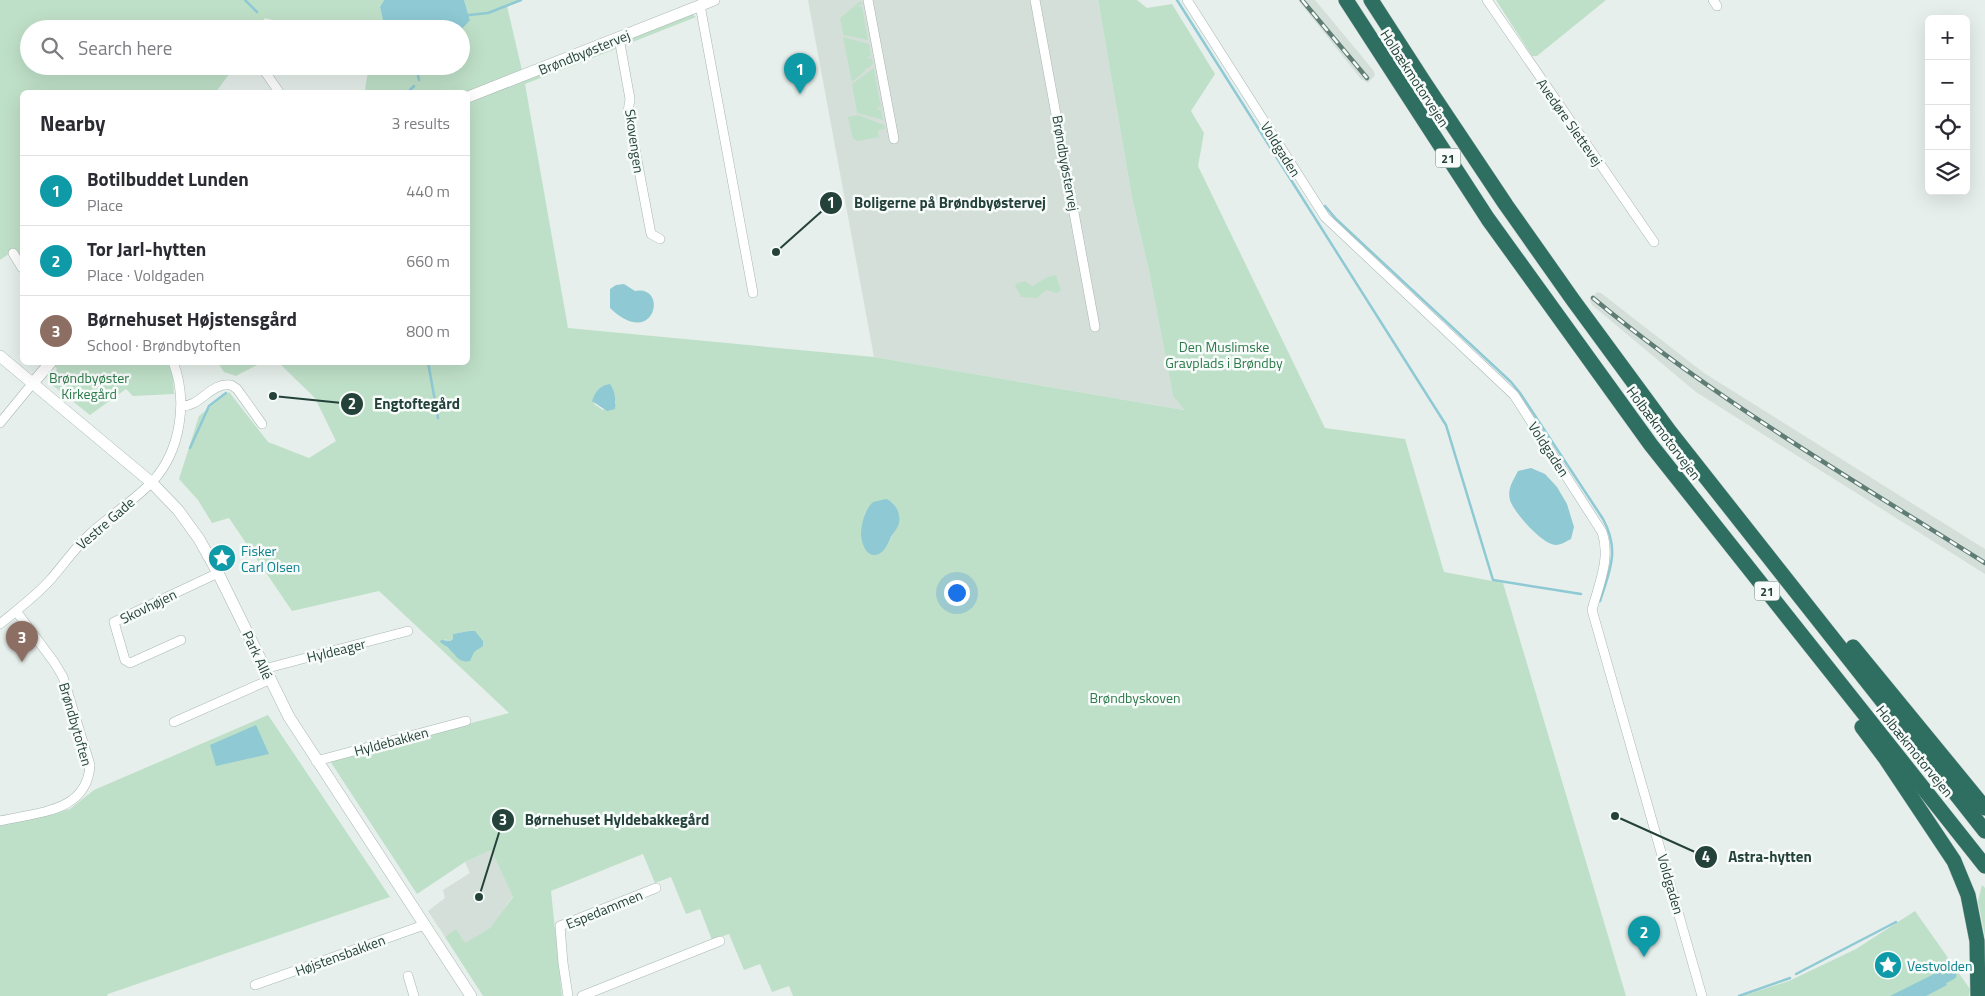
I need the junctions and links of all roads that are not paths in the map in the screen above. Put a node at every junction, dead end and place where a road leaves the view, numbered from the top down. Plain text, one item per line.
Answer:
1 (714, 0) edge
2 (868, 0) edge
3 (1036, 0) edge
4 (1187, 0) edge
5 (1346, 0) edge
6 (1371, 0) edge
7 (1487, 0) edge
8 (700, 6) junction
9 (619, 38) junction
10 (267, 75) edge
11 (278, 90) edge
12 (470, 96) edge
13 (894, 139) dead end
14 (660, 240) dead end
15 (1654, 242) dead end
16 (13, 253) dead end
17 (20, 265) edge
18 (753, 293) dead end
19 (1095, 327) dead end
20 (0, 356) edge
21 (48, 365) edge
22 (174, 365) edge
23 (32, 384) junction
24 (181, 406) junction
25 (0, 423) edge
26 (262, 424) dead end
27 (152, 483) junction
28 (1763, 550) junction
29 (218, 573) junction
30 (16, 611) junction
31 (1783, 612) junction
32 (0, 624) edge
33 (408, 631) dead end
34 (181, 640) dead end
35 (264, 668) junction
36 (269, 680) junction
37 (466, 721) dead end
38 (174, 722) dead end
39 (316, 761) junction
40 (1985, 808) edge
41 (0, 821) edge
42 (1985, 831) edge
43 (1985, 866) edge
44 (656, 888) dead end
45 (424, 925) junction
46 (720, 941) dead end
47 (408, 976) dead end
48 (255, 985) dead end
49 (414, 996) edge
50 (471, 996) edge
51 (568, 996) edge
52 (582, 996) edge
53 (1702, 996) edge
54 (1978, 996) edge

1 - 8 street, Brøndbyøstervej
2 - 13 street
3 - 19 street, Brøndbyøstervej
4 - 53 street, Voldgaden
5 - 31 highway, Holbækmotorvejen / 21
6 - 28 highway, Holbækmotorvejen / 21
7 - 15 street, Avedøre Slettevej
8 - 9 street, Brøndbyøstervej
8 - 18 street
9 - 12 street, Brøndbyøstervej
9 - 14 street, Skovengen
10 - 11 street
16 - 17 street
20 - 23 street, Park Allé
21 - 23 street
22 - 24 street, Vestre Gade
23 - 25 street
23 - 27 street, Park Allé
24 - 26 street
24 - 27 street, Vestre Gade
27 - 29 street, Park Allé
27 - 30 street, Vestre Gade
28 - 40 highway
28 - 42 highway, Holbækmotorvejen / 21
29 - 34 street, Skovhøjen
29 - 35 street, Park Allé
30 - 32 street, Vestre Gade
30 - 41 street, Brøndbytoften
31 - 43 highway, Holbækmotorvejen / 21
31 - 54 highway
33 - 35 street, Hyldeager
35 - 36 street, Park Allé
36 - 38 street
36 - 39 street, Park Allé
37 - 39 street, Hyldebakken
39 - 45 street, Park Allé
44 - 51 street, Espedammen
45 - 48 street, Højstensbakken
45 - 50 street, Park Allé
46 - 52 street
47 - 49 street

